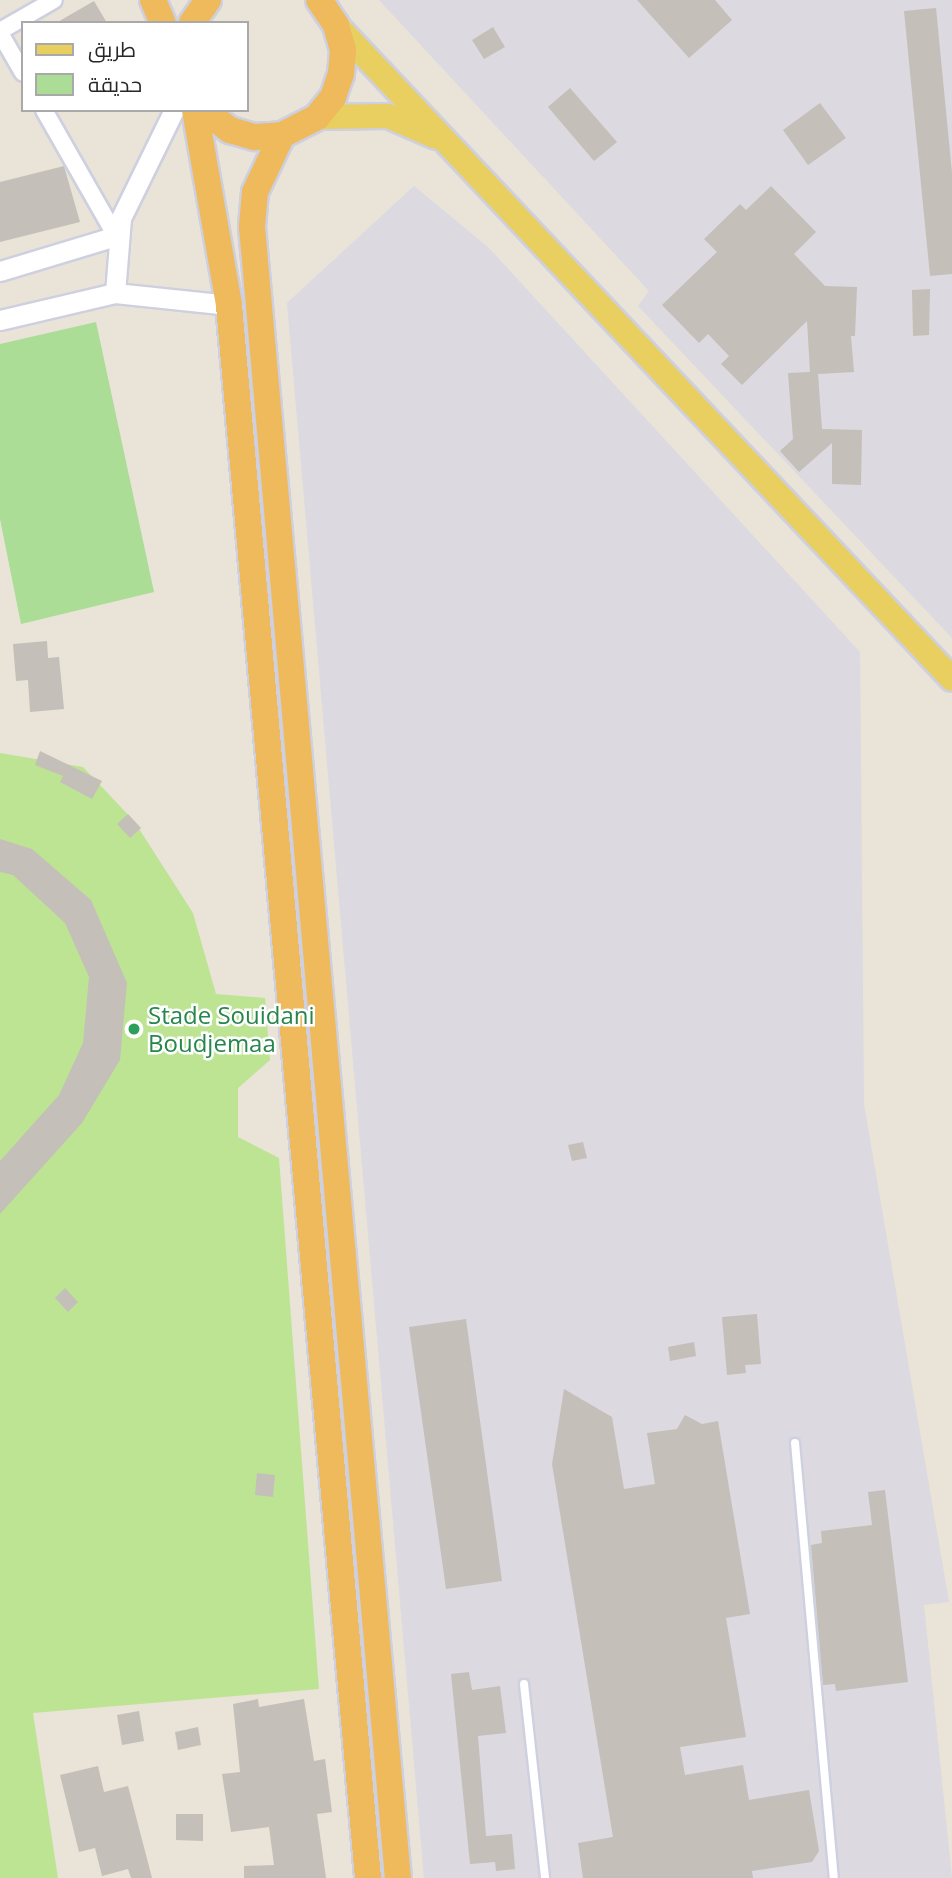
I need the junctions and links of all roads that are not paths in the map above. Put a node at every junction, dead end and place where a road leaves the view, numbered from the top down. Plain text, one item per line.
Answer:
1 (54, 0) edge
2 (153, 0) edge
3 (208, 0) edge
4 (324, 8) edge
5 (162, 21) edge
6 (193, 21) edge
7 (0, 32) edge
8 (21, 69) edge
9 (45, 112) edge
10 (173, 112) edge
11 (195, 112) edge
12 (207, 112) edge
13 (317, 117) junction
14 (282, 135) junction
15 (449, 143) junction
16 (116, 236) junction
17 (0, 271) edge
18 (115, 293) junction
19 (229, 305) junction
20 (0, 320) edge
21 (952, 680) edge
22 (794, 1443) dead end
23 (524, 1684) dead end
24 (368, 1878) edge
25 (398, 1878) edge
26 (545, 1878) edge
27 (835, 1878) edge

1 - 7 street
2 - 5 highway
3 - 6 highway
4 - 13 highway
4 - 15 main road
7 - 8 street
9 - 16 street
10 - 16 street
11 - 19 highway
12 - 14 highway
13 - 14 highway
13 - 15 main road
14 - 25 highway
15 - 21 main road
16 - 17 street
16 - 18 street
18 - 19 street
18 - 20 street
19 - 24 highway
22 - 27 lane
23 - 26 lane

